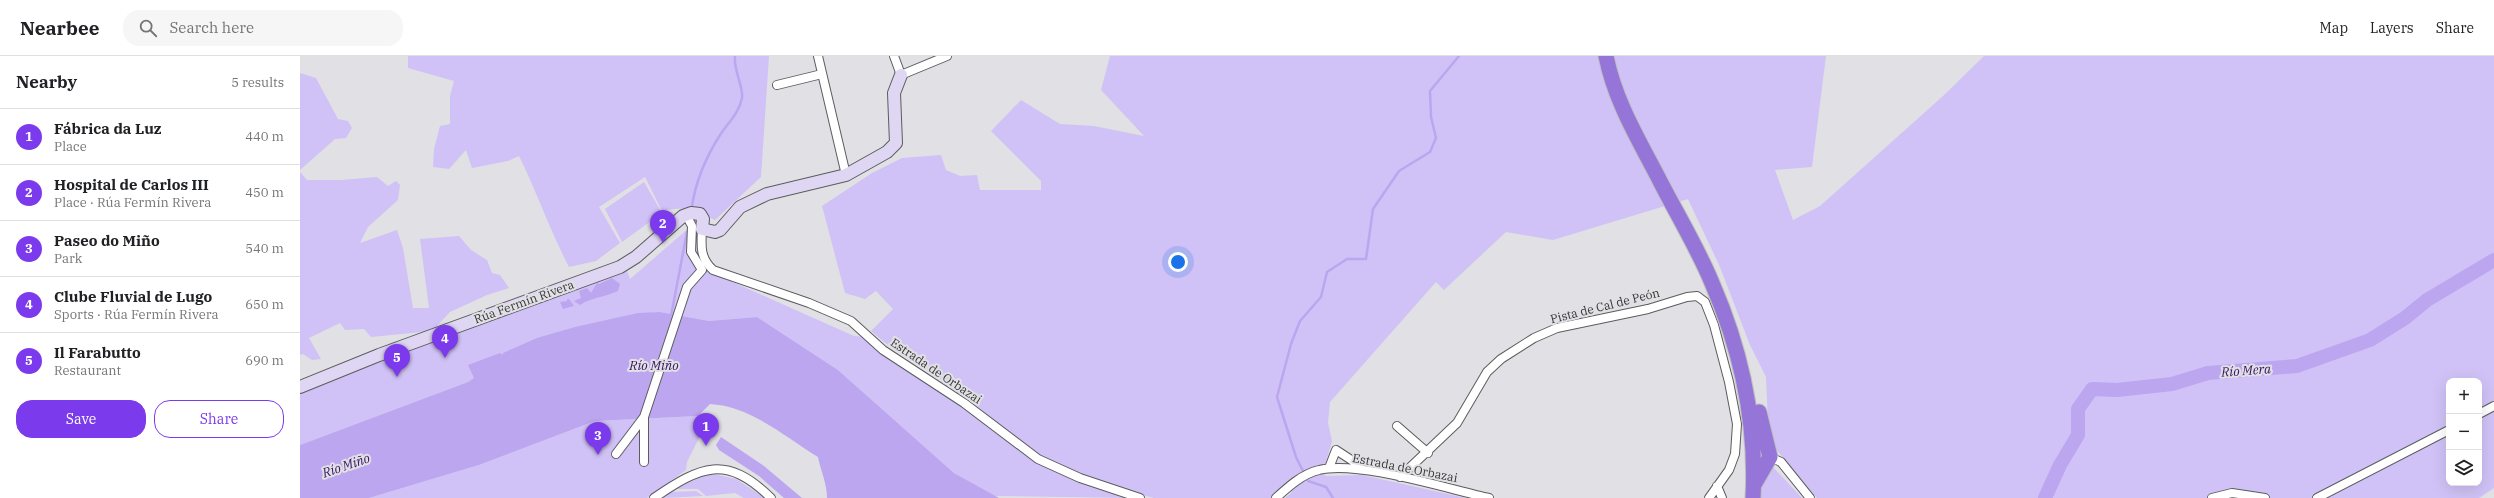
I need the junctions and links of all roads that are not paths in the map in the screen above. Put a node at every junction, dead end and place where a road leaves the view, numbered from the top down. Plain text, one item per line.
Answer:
1 (818, 56) edge
2 (894, 56) edge
3 (947, 56) edge
4 (1606, 56) edge
5 (822, 74) junction
6 (901, 74) junction
7 (777, 85) dead end
8 (846, 175) junction
9 (686, 215) junction
10 (702, 229) junction
11 (1721, 324) junction
12 (1739, 356) junction
13 (300, 388) edge
14 (2494, 406) edge
15 (2482, 412) edge
16 (644, 417) junction
17 (1752, 421) junction
18 (1737, 424) junction
19 (1397, 426) dead end
20 (2446, 432) edge
21 (1428, 453) junction
22 (616, 454) dead end
23 (1770, 457) junction
24 (644, 462) dead end
25 (1329, 468) junction
26 (1359, 469) junction
27 (1400, 477) junction
28 (1717, 486) junction
29 (1753, 492) edge
30 (654, 498) edge
31 (772, 498) edge
32 (1140, 498) edge
33 (1276, 498) edge
34 (1489, 498) edge
35 (1709, 498) edge
36 (1722, 498) edge
37 (1810, 498) edge
38 (2212, 498) edge
39 (2265, 498) edge
40 (2318, 498) edge

1 - 5 street
2 - 6 street
3 - 6 street
4 - 11 highway
5 - 7 street
5 - 8 street
6 - 8 street
8 - 10 street
9 - 10 street
9 - 13 street, Rúa Fermín Rivera
9 - 16 street
10 - 32 street, Estrada de Orbazai
11 - 12 highway
11 - 18 street
11 - 21 street, Pista de Cal de Peón
12 - 17 highway
12 - 23 highway
14 - 15 street
16 - 22 street
16 - 24 street
17 - 18 street
17 - 29 highway
18 - 28 street
19 - 21 street
20 - 40 street
21 - 27 street, Pista de Cal de Peón
23 - 29 highway
23 - 37 street
25 - 26 street, Estrada de Orbazai
25 - 26 street
25 - 33 street, Estrada de Orbazai
26 - 27 street, Estrada de Orbazai
27 - 34 street, Estrada de Orbazai
28 - 35 street
28 - 36 street
30 - 31 street
38 - 39 street

